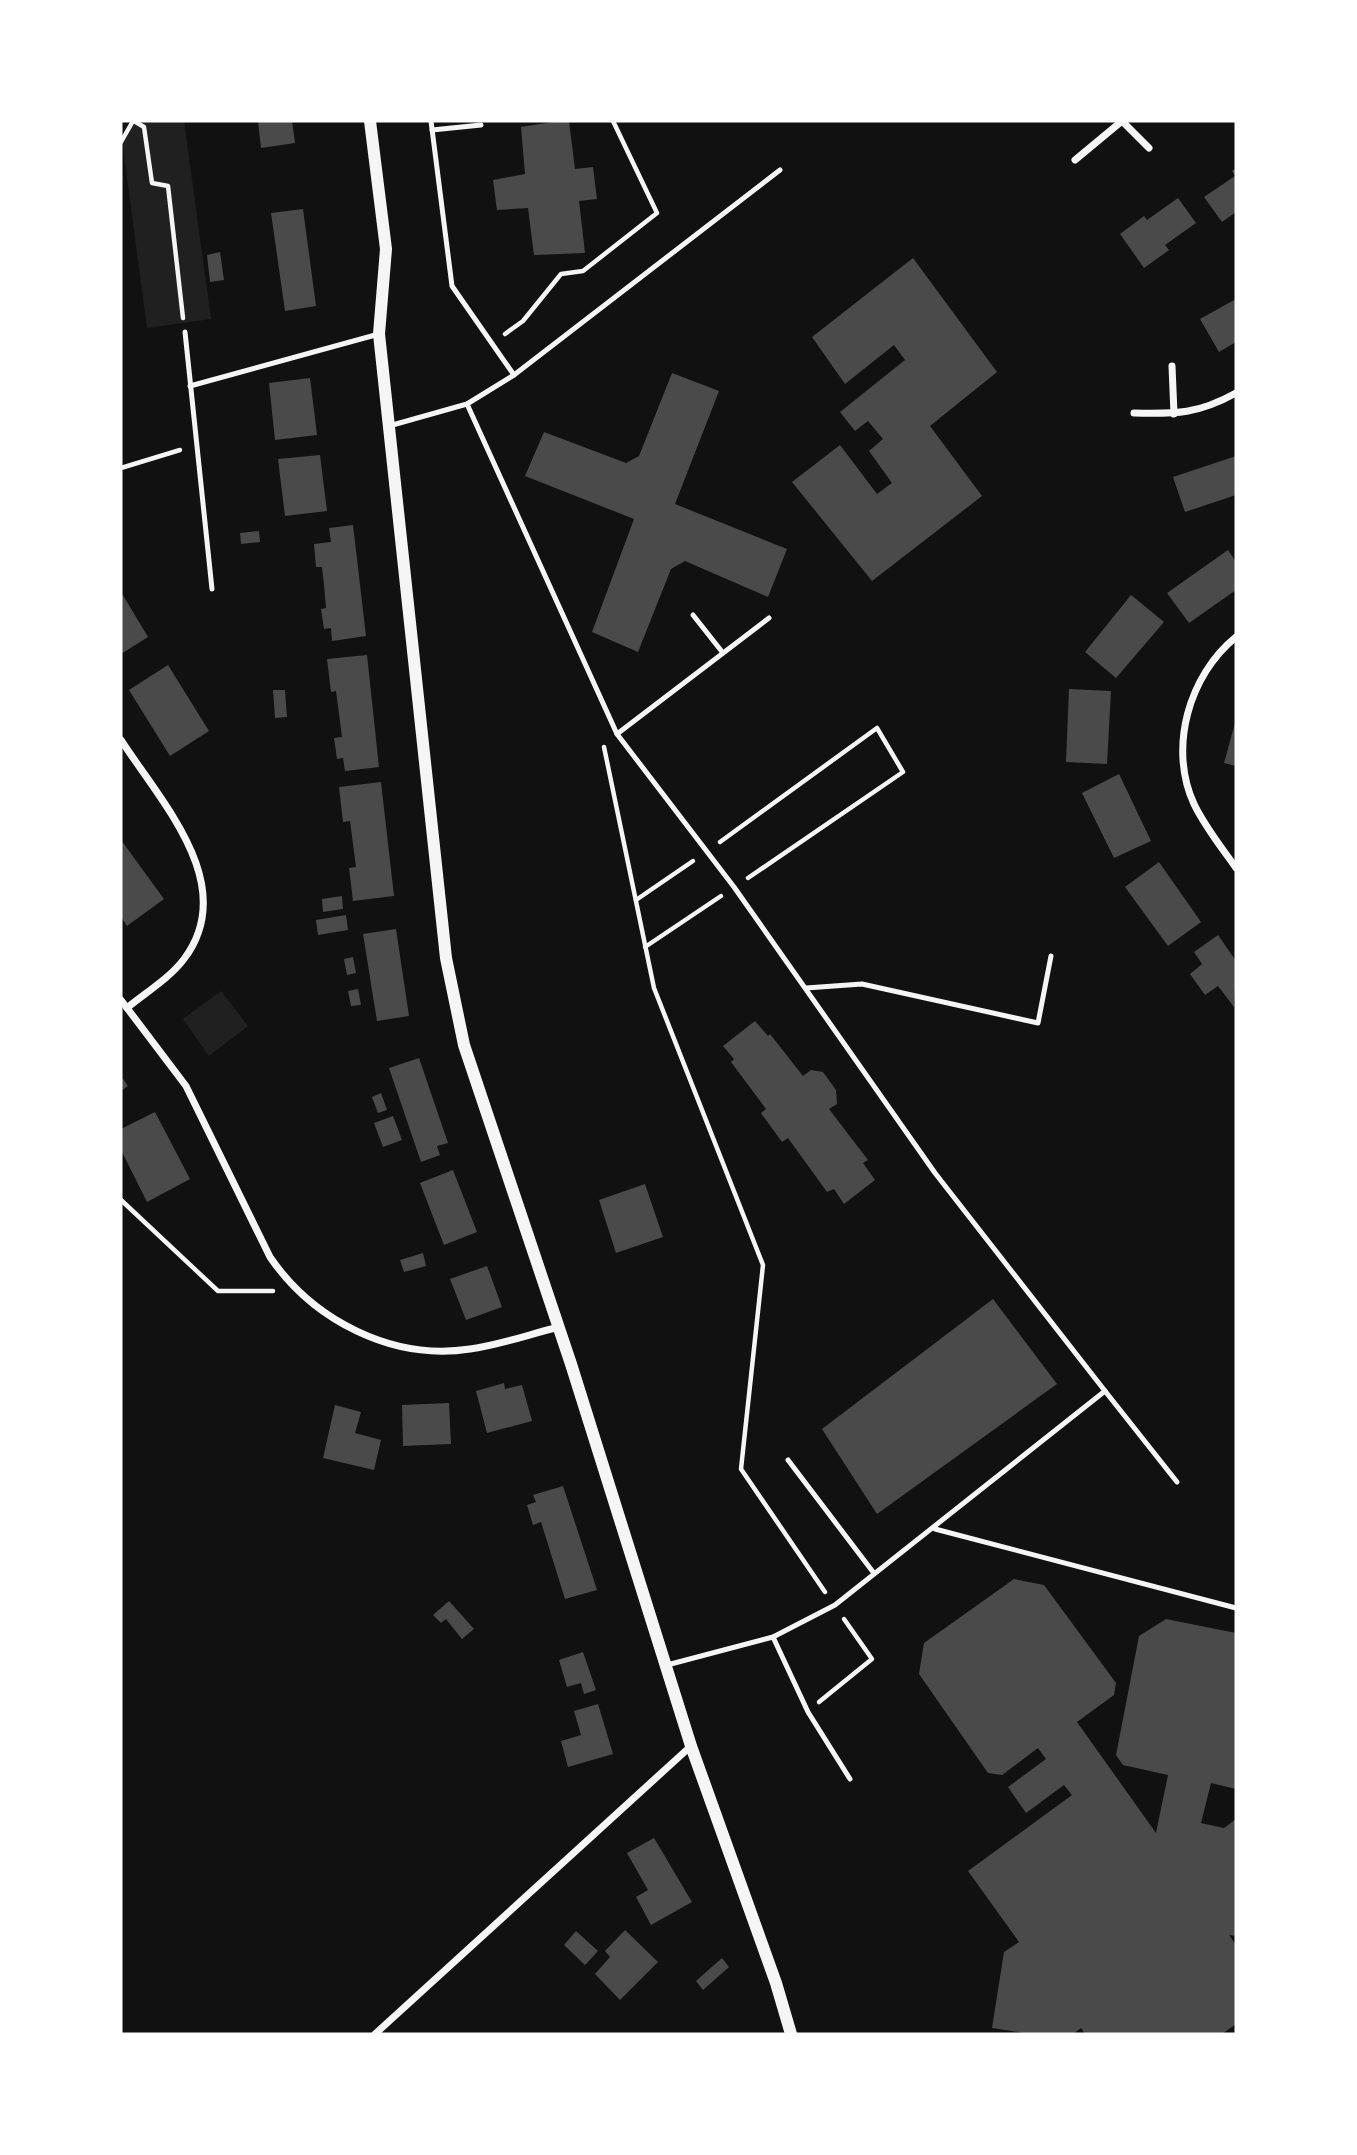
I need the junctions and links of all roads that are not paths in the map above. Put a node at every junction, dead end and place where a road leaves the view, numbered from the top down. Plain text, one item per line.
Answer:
1 (370, 121) edge
2 (431, 121) edge
3 (1122, 121) edge
4 (481, 125) dead end
5 (432, 130) junction
6 (1149, 148) dead end
7 (1075, 160) dead end
8 (780, 170) dead end
9 (185, 332) road end
10 (379, 334) junction
11 (1172, 366) dead end
12 (514, 375) junction
13 (190, 386) junction
14 (1236, 393) edge
15 (467, 404) junction
16 (1134, 413) dead end
17 (1174, 414) junction
18 (389, 426) junction
19 (212, 589) dead end
20 (693, 615) dead end
21 (769, 618) dead end
22 (1236, 637) edge
23 (723, 653) junction
24 (617, 734) junction
25 (121, 740) edge
26 (1236, 867) edge
27 (1051, 956) dead end
28 (806, 988) junction
29 (121, 1000) edge
30 (127, 1008) junction
31 (559, 1327) junction
32 (1105, 1391) junction
33 (788, 1460) dead end
34 (1177, 1482) dead end
35 (935, 1529) junction
36 (873, 1572) junction
37 (1236, 1608) edge
38 (773, 1637) junction
39 (667, 1665) junction
40 (691, 1746) junction
41 (850, 1779) dead end
42 (375, 2034) edge
43 (791, 2034) edge

1 - 10 street
2 - 5 lane
3 - 6 street
3 - 7 street
4 - 5 lane
5 - 12 lane
8 - 12 lane
9 - 13 lane
10 - 13 lane
10 - 18 street
11 - 17 street
12 - 15 lane
13 - 19 lane
14 - 17 street
15 - 18 lane
15 - 24 lane
16 - 17 street
18 - 31 street
20 - 23 lane
21 - 23 lane
22 - 26 street
23 - 24 lane
24 - 28 lane
25 - 30 street
27 - 28 lane
28 - 32 lane
29 - 30 street
30 - 31 street
31 - 39 street
32 - 34 lane
32 - 35 lane
33 - 36 lane
35 - 36 lane
35 - 37 lane
36 - 38 lane
38 - 39 lane
38 - 41 lane
39 - 40 street
40 - 42 street
40 - 43 street

